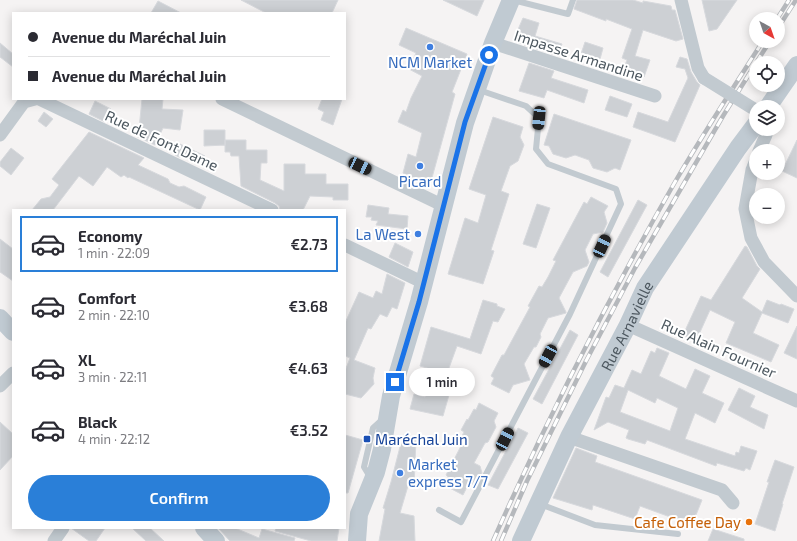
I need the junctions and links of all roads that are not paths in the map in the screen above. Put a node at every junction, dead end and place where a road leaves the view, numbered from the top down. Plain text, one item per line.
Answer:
1 (512, 0) edge
2 (573, 0) edge
3 (681, 0) edge
4 (493, 43) junction
5 (797, 65) edge
6 (477, 89) junction
7 (655, 96) dead end
8 (31, 100) edge
9 (41, 100) edge
10 (224, 100) edge
11 (768, 100) edge
12 (749, 106) edge
13 (749, 128) edge
14 (0, 135) edge
15 (750, 180) edge
16 (444, 206) junction
17 (270, 209) edge
18 (346, 245) edge
19 (424, 282) junction
20 (797, 296) edge
21 (0, 318) edge
22 (628, 325) junction
23 (12, 331) edge
24 (12, 374) edge
25 (0, 386) edge
26 (797, 401) edge
27 (569, 436) junction
28 (538, 503) junction
29 (733, 503) dead end
30 (439, 510) dead end
31 (62, 529) edge
32 (205, 529) edge
33 (678, 534) dead end
34 (54, 541) edge
35 (216, 541) edge
36 (357, 541) edge
37 (521, 541) edge

1 - 2 lane
1 - 4 street
3 - 12 street, bridge
4 - 6 street
4 - 7 street, Impasse Armandine
5 - 11 street, Rue Arnavielle
6 - 16 street
6 - 30 lane
8 - 14 street
9 - 17 street, Rue de Font Dame
10 - 16 street
13 - 22 street, Rue Arnavielle
15 - 20 street
16 - 19 street
18 - 19 street
19 - 36 street
21 - 23 street
22 - 26 street, Rue Alain Fournier
22 - 27 street, Rue Arnavielle
24 - 25 street
27 - 28 street, Rue Arnavielle
27 - 29 street
28 - 33 lane
28 - 37 street, Rue Arnavielle
31 - 34 street
32 - 35 street

